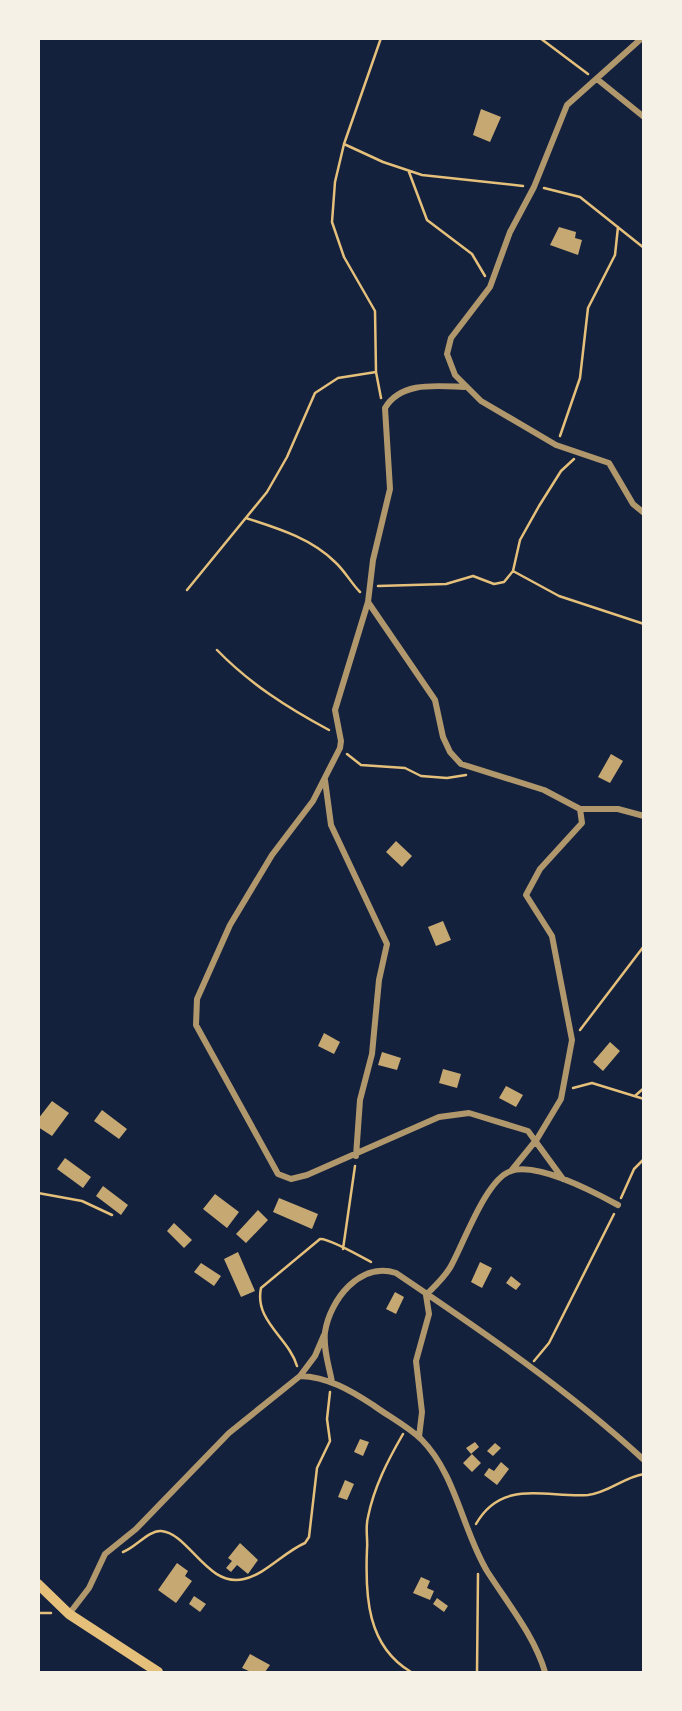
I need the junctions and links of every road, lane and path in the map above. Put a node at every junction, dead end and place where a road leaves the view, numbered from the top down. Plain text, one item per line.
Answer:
1 (381, 38) edge
2 (540, 38) edge
3 (642, 38) edge
4 (597, 79) junction
5 (643, 117) edge
6 (344, 144) junction
7 (409, 172) junction
8 (534, 187) junction
9 (618, 226) junction
10 (643, 248) edge
11 (489, 287) junction
12 (376, 372) junction
13 (464, 387) junction
14 (385, 408) junction
15 (556, 445) junction
16 (584, 456) junction
17 (643, 513) edge
18 (246, 518) junction
19 (513, 571) junction
20 (368, 586) junction
21 (187, 590) dead end
22 (368, 600) junction
23 (643, 624) edge
24 (218, 650) dead end
25 (340, 738) junction
26 (476, 771) junction
27 (325, 780) junction
28 (580, 808) junction
29 (643, 816) edge
30 (643, 946) edge
31 (572, 1040) junction
32 (643, 1088) edge
33 (636, 1096) junction
34 (561, 1099) junction
35 (643, 1099) edge
36 (537, 1139) junction
37 (356, 1156) junction
38 (643, 1158) edge
39 (511, 1171) junction
40 (563, 1180) junction
41 (38, 1194) edge
42 (618, 1205) junction
43 (112, 1215) dead end
44 (343, 1250) junction
45 (384, 1269) junction
46 (426, 1295) junction
47 (325, 1334) junction
48 (530, 1366) junction
49 (300, 1376) junction
50 (332, 1381) junction
51 (406, 1428) junction
52 (419, 1437) junction
53 (643, 1460) edge
54 (643, 1474) edge
55 (470, 1533) junction
56 (105, 1554) junction
57 (478, 1554) junction
58 (38, 1584) edge
59 (69, 1614) junction
60 (158, 1672) edge
61 (411, 1672) edge
62 (477, 1672) edge
63 (545, 1672) edge

1 - 6 path
2 - 4 path
3 - 4 street
4 - 5 street
4 - 8 street
6 - 7 path
6 - 12 path
7 - 8 path
7 - 11 path
8 - 9 path
8 - 11 street
9 - 10 path
9 - 15 path
11 - 13 street
12 - 14 path
12 - 18 path
13 - 14 street
13 - 15 street
14 - 20 street
15 - 16 street
16 - 17 street
16 - 19 path
18 - 21 path
18 - 22 path
19 - 20 path
19 - 23 path
20 - 22 street
22 - 25 street
22 - 26 street
24 - 25 path
25 - 26 path
25 - 27 street
26 - 28 street
27 - 37 street
27 - 37 street
28 - 29 street
28 - 31 street
30 - 31 path
31 - 34 street
32 - 33 path
33 - 34 path
33 - 35 path
34 - 36 street
36 - 37 street
36 - 39 street
36 - 40 street
37 - 44 path
38 - 42 path
39 - 40 street
39 - 46 street
40 - 42 street
41 - 43 path
42 - 48 path
44 - 45 path
44 - 49 path
45 - 46 street
45 - 47 street
46 - 48 street
46 - 52 street
47 - 49 street
47 - 50 street
48 - 53 street
49 - 50 street
49 - 56 street
50 - 51 street
50 - 56 path
51 - 52 street
51 - 61 path
52 - 55 street
54 - 55 path
55 - 57 street
56 - 59 street
57 - 62 path
57 - 63 street
58 - 59 highway
59 - 60 highway

